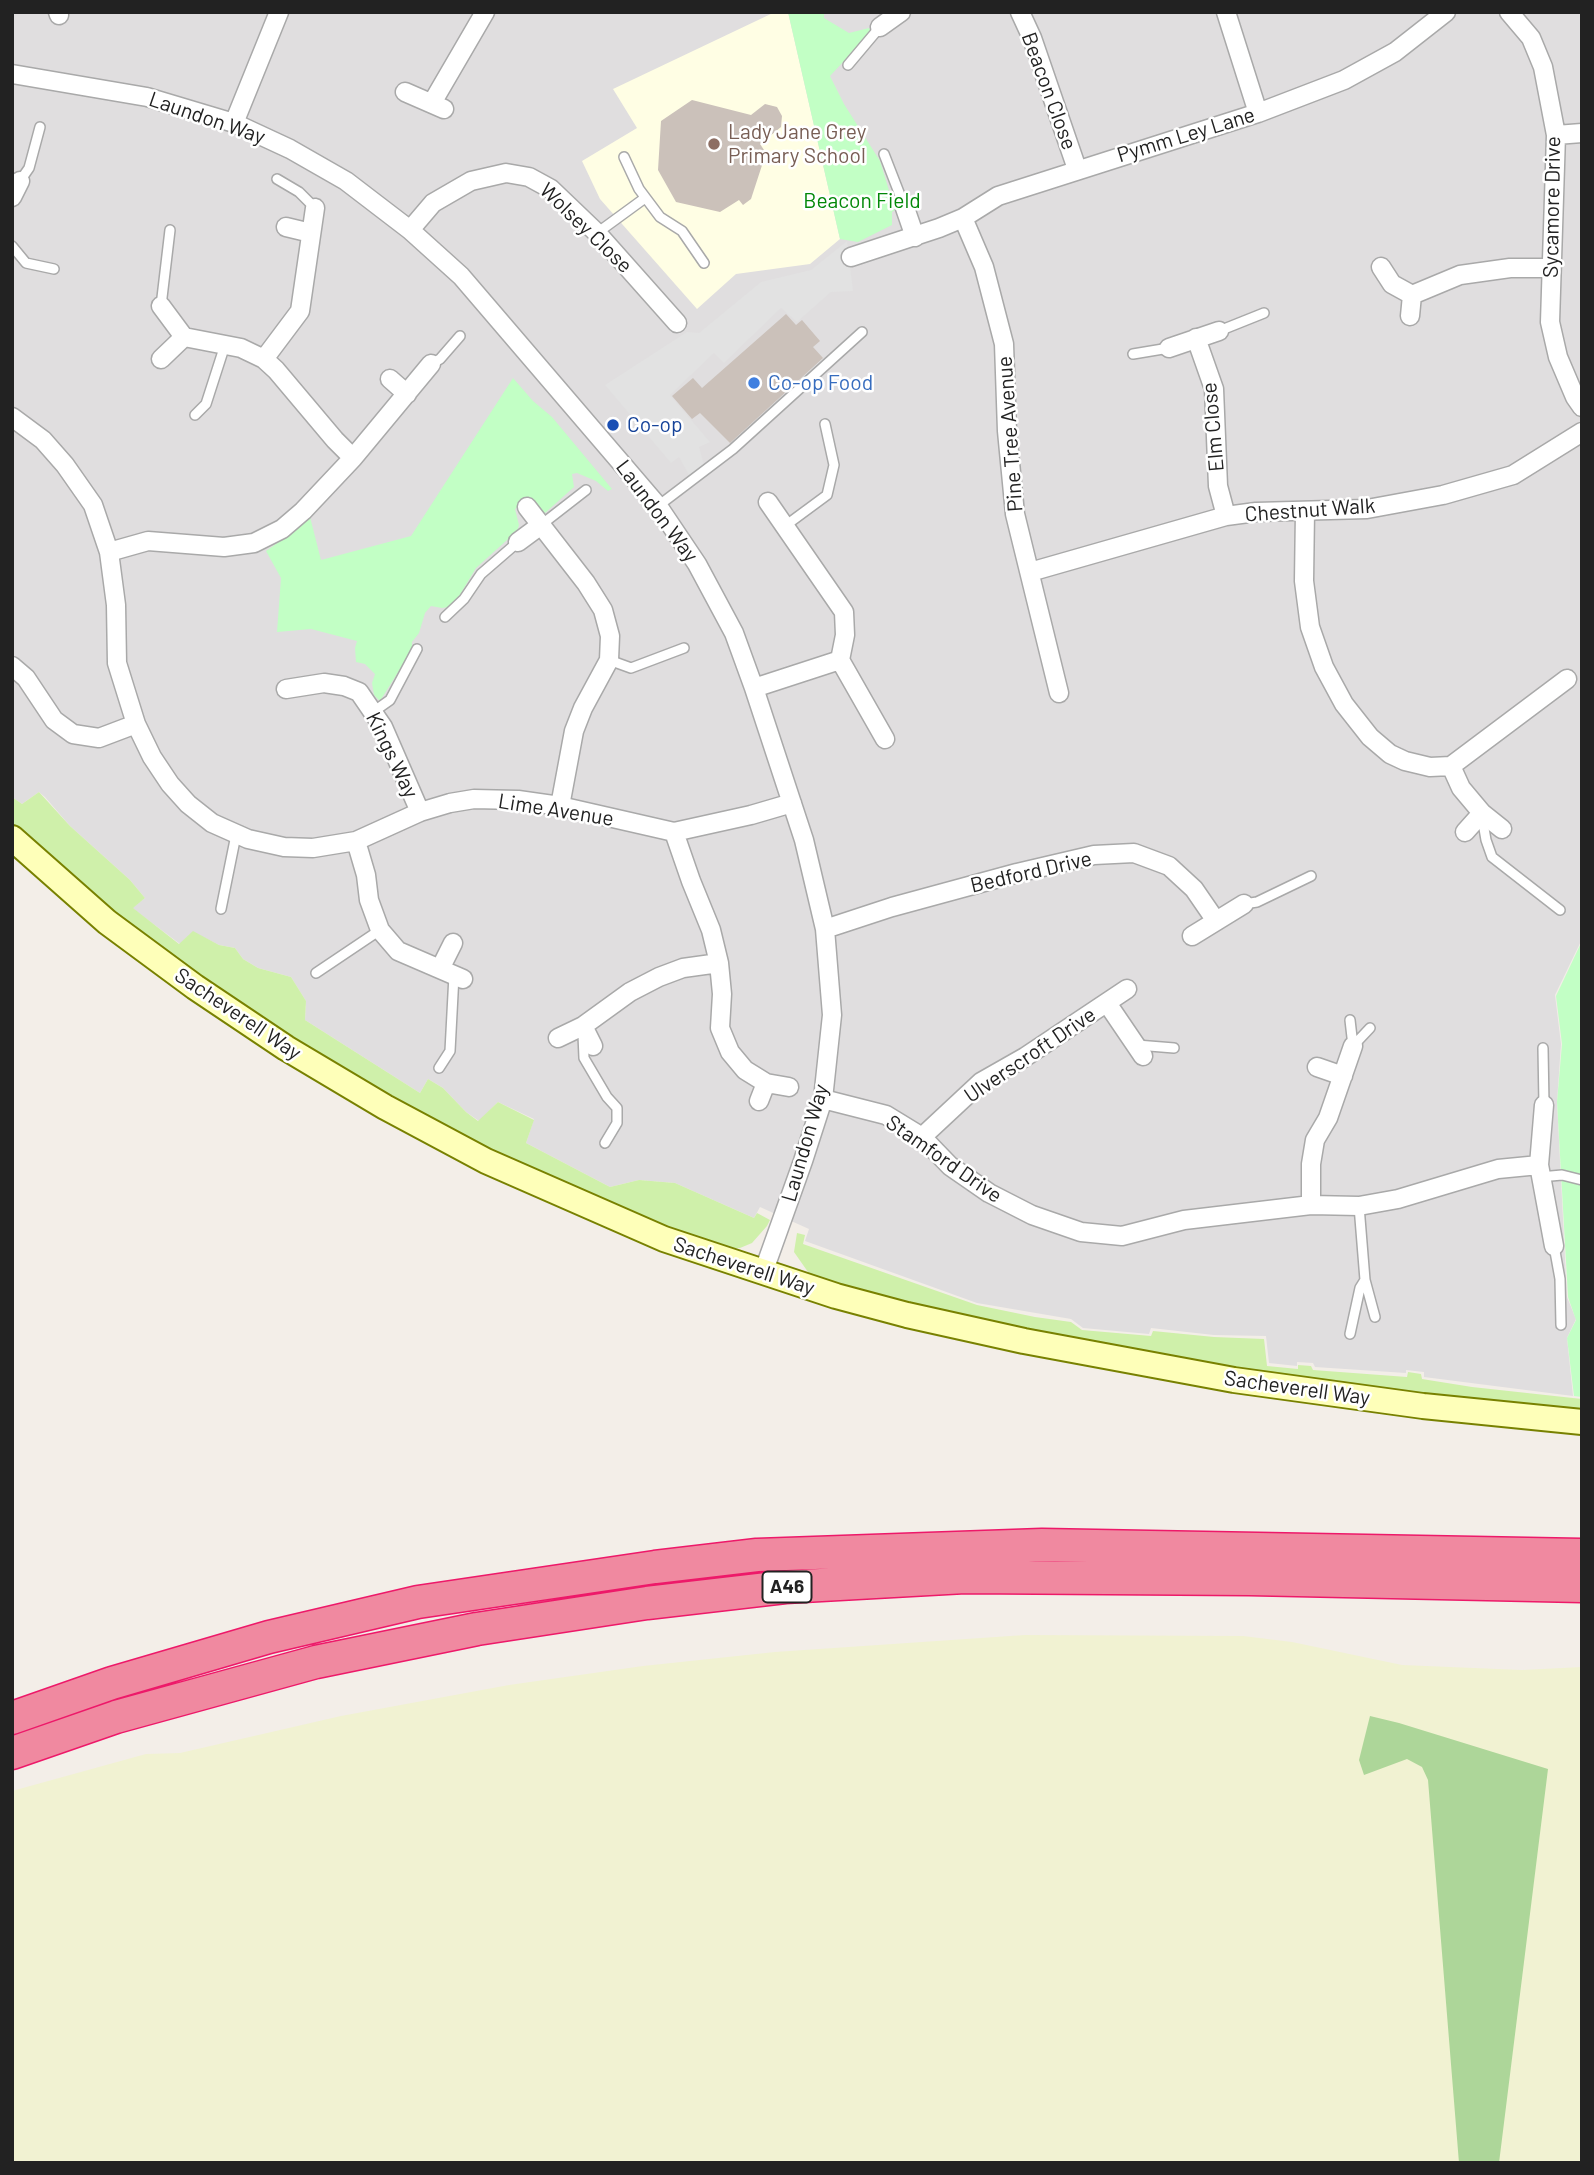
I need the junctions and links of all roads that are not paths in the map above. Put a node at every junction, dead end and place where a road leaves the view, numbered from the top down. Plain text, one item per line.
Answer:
1 (279, 12) edge
2 (485, 12) edge
3 (901, 12) edge
4 (1020, 12) edge
5 (1226, 12) edge
6 (1446, 12) edge
7 (1510, 12) edge
8 (880, 27) joint
9 (848, 65) dead end
10 (12, 74) edge
11 (405, 92) dead end
12 (1258, 113) junction
13 (234, 123) junction
14 (40, 127) dead end
15 (1582, 133) edge
16 (1556, 135) junction
17 (884, 154) dead end
18 (624, 157) dead end
19 (1077, 169) junction
20 (277, 179) dead end
21 (15, 189) edge
22 (645, 198) junction
23 (315, 208) joint
24 (905, 208) joint
25 (963, 218) junction
26 (286, 227) dead end
27 (170, 230) dead end
28 (410, 230) junction
29 (311, 233) junction
30 (597, 233) junction
31 (915, 237) junction
32 (12, 246) edge
33 (851, 257) dead end
34 (704, 263) dead end
35 (1381, 267) dead end
36 (1551, 268) junction
37 (54, 270) dead end
38 (1412, 295) junction
39 (160, 306) joint
40 (1264, 313) dead end
41 (1410, 316) dead end
42 (677, 323) dead end
43 (1219, 331) joint
44 (862, 332) dead end
45 (460, 336) dead end
46 (184, 337) junction
47 (1196, 338) junction
48 (225, 345) junction
49 (1169, 348) joint
50 (1133, 354) dead end
51 (161, 359) dead end
52 (264, 359) junction
53 (431, 364) joint
54 (390, 379) dead end
55 (407, 394) junction
56 (1582, 407) edge
57 (195, 415) dead end
58 (12, 417) edge
59 (825, 424) dead end
60 (1582, 432) edge
61 (353, 458) junction
62 (586, 490) dead end
63 (768, 502) dead end
64 (658, 506) junction
65 (527, 507) dead end
66 (1305, 511) junction
67 (1226, 516) junction
68 (541, 525) junction
69 (785, 526) junction
70 (518, 542) joint
71 (109, 552) junction
72 (1031, 572) junction
73 (445, 617) dead end
74 (684, 648) dead end
75 (417, 649) dead end
76 (609, 660) junction
77 (840, 660) junction
78 (12, 666) edge
79 (1567, 679) dead end
80 (754, 688) junction
81 (286, 690) dead end
82 (1059, 693) dead end
83 (373, 712) junction
84 (136, 724) junction
85 (885, 739) dead end
86 (1451, 766) junction
87 (792, 803) junction
88 (560, 806) junction
89 (420, 812) junction
90 (1482, 813) junction
91 (1502, 829) dead end
92 (674, 832) junction
93 (1465, 832) dead end
94 (236, 835) junction
95 (12, 838) edge
96 (356, 841) junction
97 (1311, 876) dead end
98 (1244, 904) joint
99 (221, 909) dead end
100 (1560, 910) dead end
101 (1216, 921) junction
102 (825, 929) junction
103 (380, 930) junction
104 (1192, 936) dead end
105 (453, 943) dead end
106 (719, 963) junction
107 (316, 973) dead end
108 (452, 974) junction
109 (1127, 989) dead end
110 (1107, 1003) junction
111 (1350, 1020) dead end
112 (583, 1026) junction
113 (1370, 1028) dead end
114 (558, 1038) dead end
115 (593, 1046) dead end
116 (1353, 1046) junction
117 (1174, 1048) dead end
118 (1543, 1048) dead end
119 (1139, 1051) joint
120 (1317, 1067) dead end
121 (439, 1068) dead end
122 (1343, 1076) junction
123 (766, 1083) junction
124 (789, 1087) dead end
125 (822, 1099) junction
126 (759, 1101) dead end
127 (1544, 1105) joint
128 (922, 1137) junction
129 (605, 1143) dead end
130 (1539, 1171) junction
131 (1582, 1180) edge
132 (1311, 1205) junction
133 (1359, 1206) junction
134 (1554, 1246) joint
135 (763, 1273) junction
136 (1365, 1279) junction
137 (1376, 1317) dead end
138 (1561, 1325) dead end
139 (1350, 1334) dead end
140 (1582, 1422) edge
141 (1582, 1555) edge
142 (1582, 1586) edge
143 (12, 1718) edge
144 (12, 1753) edge

1 - 13 street
2 - 11 street
3 - 8 street
4 - 19 street, Beacon Close
5 - 12 street
6 - 12 street, Pymm Ley Lane
7 - 16 street, Sycamore Drive
8 - 9 lane
10 - 13 street, Laundon Way
12 - 19 street, Pymm Ley Lane
13 - 28 street, Laundon Way
14 - 21 lane
15 - 16 street
16 - 36 street, Sycamore Drive
17 - 24 lane
18 - 22 lane
19 - 25 street, Pymm Ley Lane
20 - 23 lane
22 - 30 lane
22 - 34 lane
23 - 29 street
24 - 31 street
25 - 31 street, Pymm Ley Lane
25 - 72 street, Pine Tree Avenue
26 - 29 street
27 - 39 lane
28 - 30 street, Wolsey Close
28 - 64 street, Laundon Way
29 - 52 street
30 - 42 street, Wolsey Close
31 - 33 street, Pymm Ley Lane
32 - 37 lane
35 - 38 street
36 - 38 street
36 - 56 street, Sycamore Drive
38 - 41 street
39 - 46 street
40 - 43 lane
43 - 47 street
44 - 64 lane
45 - 53 lane
46 - 48 street
46 - 51 street
47 - 49 street
47 - 67 street, Elm Close
48 - 52 street
48 - 57 lane
49 - 50 lane
52 - 61 street
53 - 55 street
54 - 55 street
55 - 61 street
58 - 71 street, Lime Avenue
59 - 69 lane
60 - 66 street, Chestnut Walk
61 - 71 street
62 - 68 lane
63 - 69 street
64 - 80 street, Laundon Way
65 - 68 street
66 - 67 street, Chestnut Walk
66 - 86 street
67 - 72 street, Chestnut Walk
68 - 70 street
68 - 76 street
69 - 77 street
70 - 73 lane
71 - 84 street, Lime Avenue
72 - 82 street, Pine Tree Avenue
74 - 76 lane
75 - 83 lane
76 - 88 street
77 - 80 street
77 - 85 street
78 - 84 street
79 - 86 street
80 - 87 street, Laundon Way
81 - 83 street, Kings Way
83 - 89 street, Kings Way
84 - 94 street, Lime Avenue
86 - 90 street
87 - 92 street, Lime Avenue
87 - 102 street, Laundon Way
88 - 89 street, Lime Avenue
88 - 92 street, Lime Avenue
89 - 96 street, Lime Avenue
90 - 91 street
90 - 93 street
90 - 100 lane
92 - 106 street
94 - 96 street, Lime Avenue
94 - 99 lane
95 - 135 street, Sacheverell Way
96 - 103 street
97 - 98 lane
98 - 101 street
101 - 102 street, Bedford Drive
101 - 104 street
102 - 125 street, Laundon Way
103 - 107 lane
103 - 108 street
105 - 108 street
106 - 112 street
106 - 123 street
108 - 121 lane
109 - 110 street, Ulverscroft Drive
110 - 119 street, Ulverscroft Drive
110 - 128 street, Ulverscroft Drive
111 - 116 lane
112 - 114 street
112 - 115 street
112 - 129 lane
113 - 116 lane
116 - 122 street
117 - 119 lane
118 - 127 lane
120 - 122 street
122 - 132 street
123 - 124 street
123 - 126 street
125 - 128 street, Stamford Drive
125 - 135 street, Laundon Way
127 - 130 street
128 - 132 street, Stamford Drive
130 - 131 lane
130 - 133 street, Stamford Drive
130 - 134 street
132 - 133 street, Stamford Drive
133 - 136 lane
134 - 138 lane
135 - 140 street, Sacheverell Way
136 - 137 lane
136 - 139 lane
141 - 143 highway, A46
142 - 144 highway, A46

